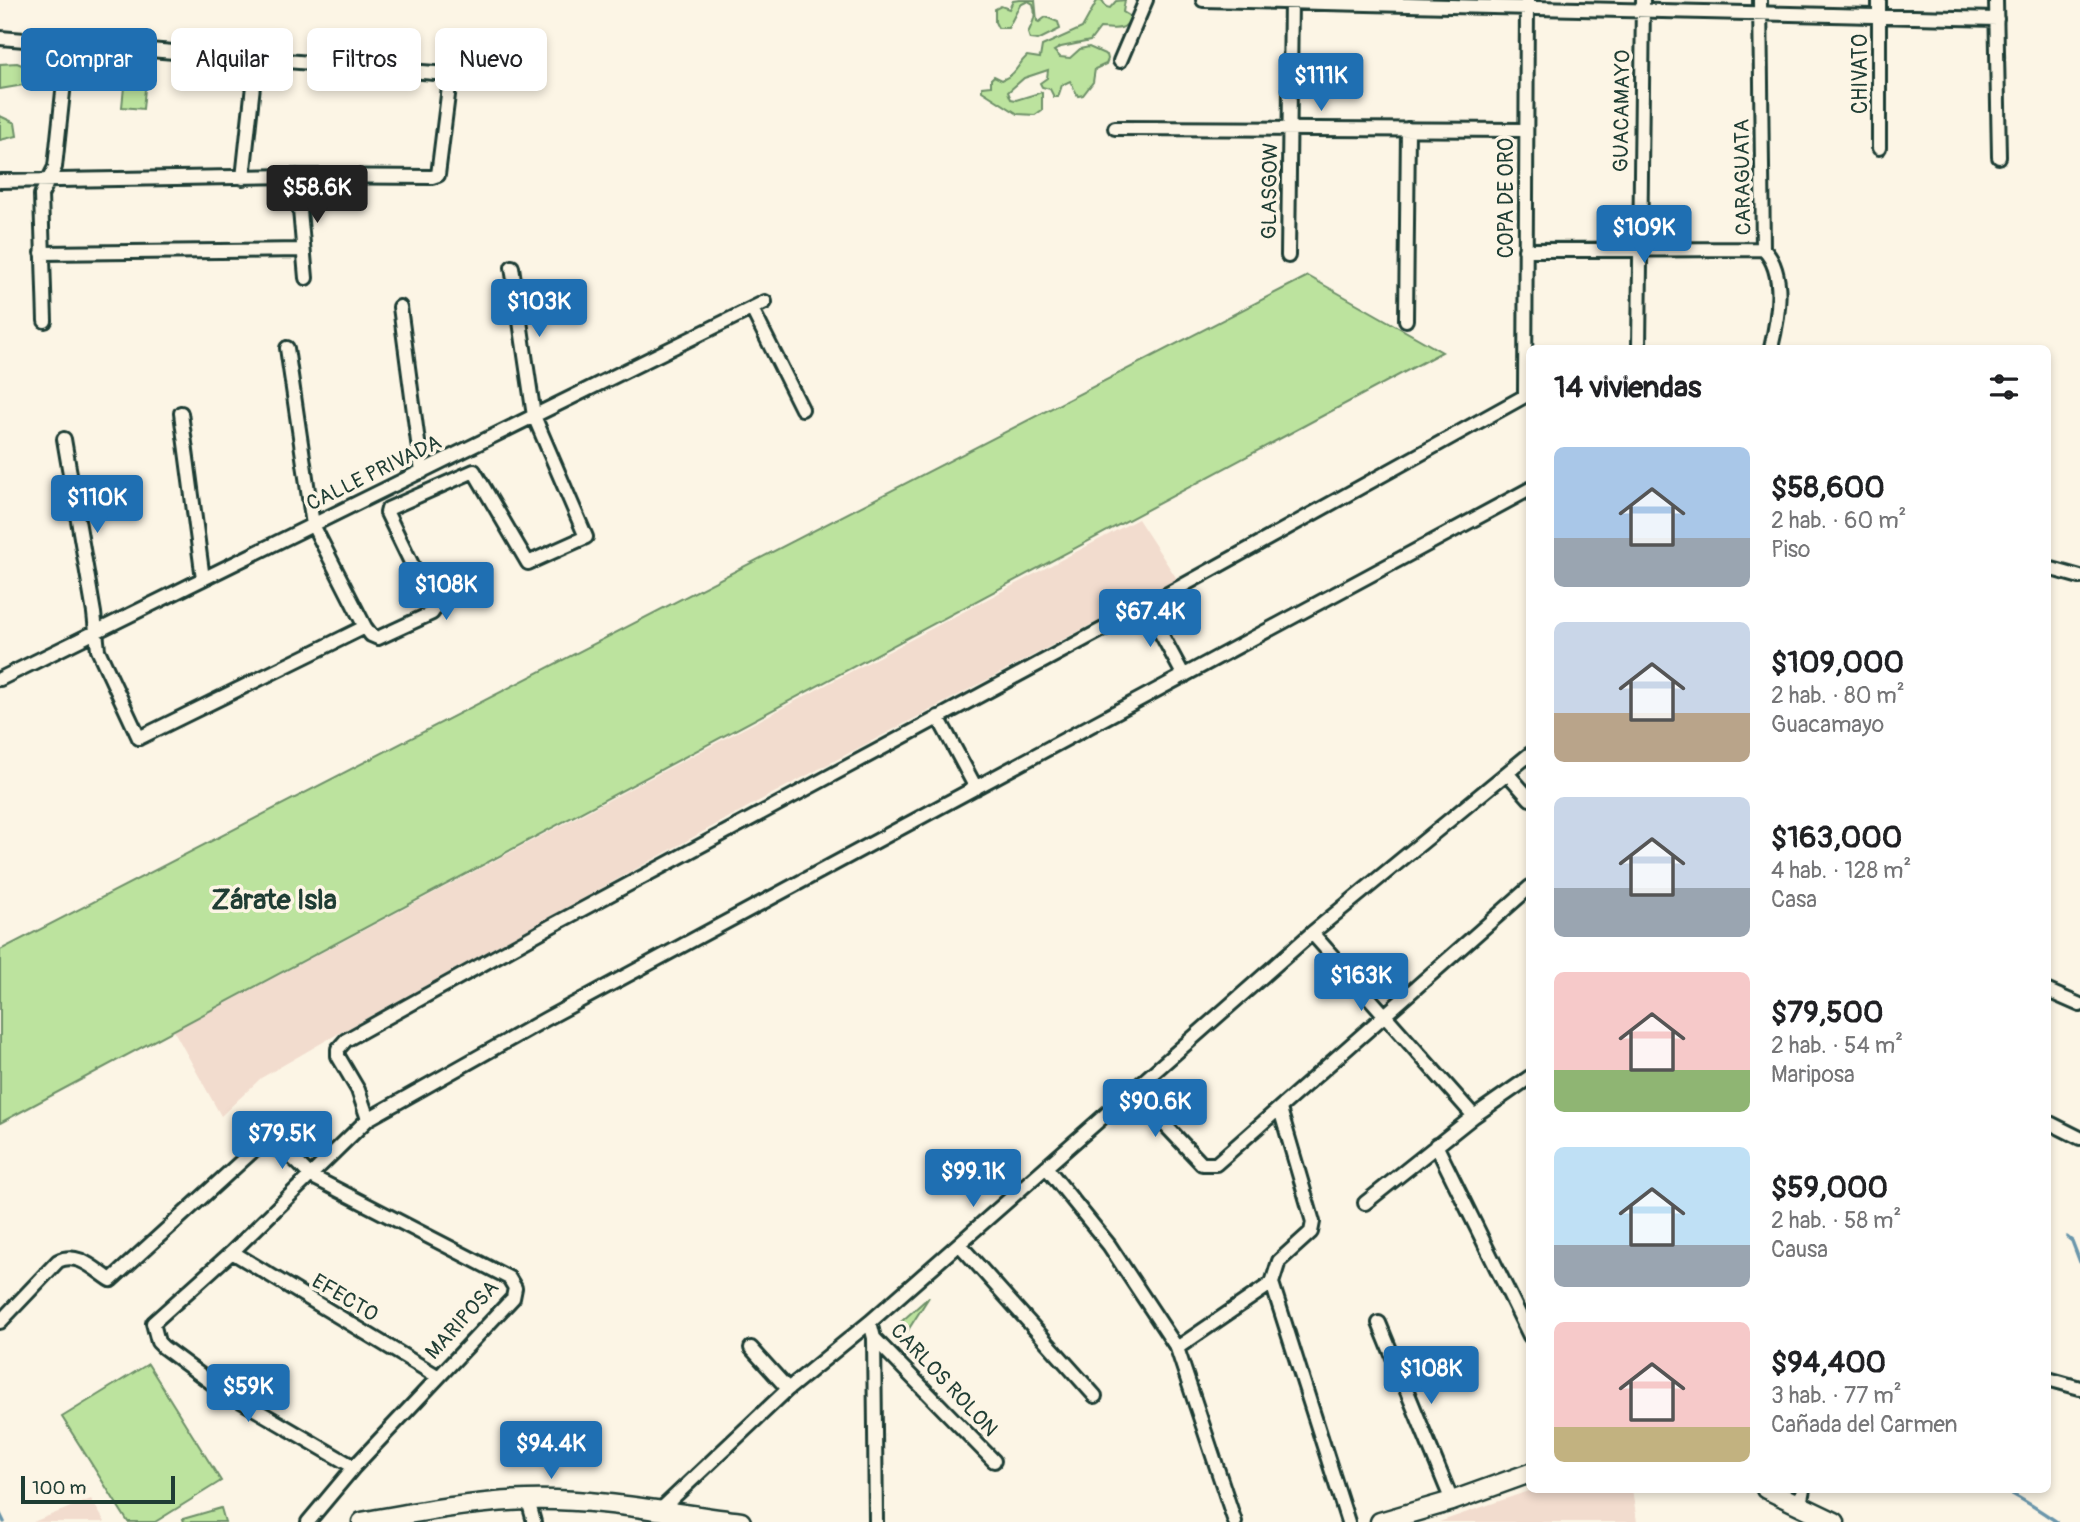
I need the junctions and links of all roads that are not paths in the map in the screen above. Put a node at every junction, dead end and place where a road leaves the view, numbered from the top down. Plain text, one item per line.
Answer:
1 (1146, 0) edge
2 (1203, 0) edge
3 (1879, 0) edge
4 (1997, 0) edge
5 (1291, 1) edge
6 (1410, 3) edge
7 (1527, 4) edge
8 (1643, 5) edge
9 (1760, 7) edge
10 (1879, 16) junction
11 (1997, 19) junction
12 (0, 38) edge
13 (21, 40) edge
14 (293, 61) edge
15 (1120, 61) dead end
16 (63, 91) edge
17 (252, 91) edge
18 (1115, 128) dead end
19 (1290, 129) junction
20 (1408, 130) junction
21 (1526, 130) junction
22 (1879, 148) dead end
23 (1999, 157) dead end
24 (297, 176) junction
25 (243, 178) junction
26 (49, 180) junction
27 (0, 181) edge
28 (1640, 248) junction
29 (1763, 249) junction
30 (303, 250) junction
31 (1525, 250) junction
32 (42, 253) junction
33 (1289, 256) dead end
34 (512, 267) dead end
35 (306, 278) dead end
36 (765, 302) dead end
37 (400, 307) dead end
38 (752, 309) junction
39 (1406, 320) dead end
40 (45, 321) dead end
41 (1526, 345) edge
42 (1639, 345) edge
43 (1772, 345) edge
44 (287, 348) dead end
45 (1526, 401) edge
46 (802, 410) dead end
47 (181, 413) dead end
48 (534, 416) junction
49 (64, 439) dead end
50 (422, 471) junction
51 (1526, 491) edge
52 (313, 525) junction
53 (2051, 569) edge
54 (2080, 577) edge
55 (203, 579) junction
56 (1146, 606) junction
57 (365, 628) junction
58 (95, 635) junction
59 (1184, 676) junction
60 (0, 679) edge
61 (938, 717) junction
62 (1526, 757) edge
63 (1507, 773) junction
64 (976, 788) junction
65 (1526, 794) edge
66 (1526, 891) edge
67 (1312, 933) junction
68 (2051, 992) edge
69 (2080, 1005) edge
70 (1385, 1014) junction
71 (1526, 1080) edge
72 (1133, 1091) junction
73 (1280, 1109) junction
74 (1474, 1116) junction
75 (368, 1119) junction
76 (2051, 1124) edge
77 (2080, 1138) edge
78 (1436, 1145) junction
79 (1046, 1167) junction
80 (311, 1176) junction
81 (1365, 1203) dead end
82 (958, 1244) junction
83 (232, 1252) junction
84 (1272, 1283) junction
85 (1, 1318) edge
86 (870, 1322) junction
87 (1379, 1323) dead end
88 (1526, 1328) edge
89 (874, 1338) junction
90 (751, 1348) dead end
91 (1177, 1348) junction
92 (438, 1376) junction
93 (2051, 1379) edge
94 (2080, 1388) edge
95 (788, 1389) junction
96 (1095, 1395) dead end
97 (994, 1461) dead end
98 (354, 1467) junction
99 (1526, 1474) edge
100 (1784, 1493) edge
101 (1802, 1497) edge
102 (528, 1500) junction
103 (1452, 1501) junction
104 (659, 1511) junction
105 (308, 1522) edge
106 (362, 1522) edge
107 (534, 1522) edge
108 (741, 1522) edge
109 (876, 1522) edge
110 (1234, 1522) edge
111 (1348, 1522) edge
112 (1380, 1522) edge
113 (1835, 1522) edge

1 - 15 street
2 - 5 street
3 - 10 street, CHIVATO
4 - 11 street
5 - 6 street
5 - 19 street, GLASGOW
6 - 7 street
7 - 8 street
7 - 21 street, COPA DE ORO
8 - 9 street
8 - 28 street, GUACAMAYO
9 - 10 street
9 - 29 street, CARAGUATA
10 - 11 street
10 - 22 street, CHIVATO
11 - 23 street
12 - 13 street
14 - 24 street
16 - 26 street
17 - 25 street
18 - 19 street
19 - 20 street
19 - 33 street, GLASGOW
20 - 21 street
20 - 39 street
21 - 31 street, COPA DE ORO
24 - 25 street
24 - 30 street
25 - 26 street
26 - 27 street
26 - 32 street
28 - 29 street
28 - 31 street
28 - 42 street, GUACAMAYO
29 - 43 street, CARAGUATA
30 - 32 street
30 - 35 street
31 - 41 street, COPA DE ORO
32 - 40 street
34 - 48 street
36 - 38 street, CALLE PRIVADA
37 - 50 street
38 - 46 street
38 - 48 street, CALLE PRIVADA
44 - 52 street
45 - 56 street
47 - 55 street
48 - 50 street, CALLE PRIVADA
48 - 57 street
49 - 58 street
50 - 52 street, CALLE PRIVADA
51 - 59 street
52 - 55 street, CALLE PRIVADA
52 - 57 street
53 - 54 street
55 - 58 street, CALLE PRIVADA
56 - 59 street
56 - 61 street
57 - 58 street
58 - 60 street, CALLE PRIVADA
59 - 64 street
61 - 64 street
61 - 75 street
62 - 63 street
63 - 65 street
63 - 67 street
64 - 75 street
66 - 70 street
67 - 70 street
67 - 72 street
68 - 69 street
70 - 73 street
70 - 74 street
71 - 74 street
72 - 73 street
72 - 79 street
73 - 84 street
74 - 78 street
75 - 80 street
76 - 77 street
78 - 81 street
78 - 88 street
79 - 82 street
79 - 91 street
80 - 83 street
80 - 85 street
80 - 92 street, MARIPOSA
82 - 86 street
82 - 96 street
83 - 92 street, EFECTO
83 - 98 street
84 - 91 street
84 - 111 street
86 - 89 street, CARLOS ROLON
86 - 95 street
87 - 103 street
89 - 97 street, CARLOS ROLON
89 - 109 street
90 - 95 street
91 - 110 street
92 - 98 street, MARIPOSA
93 - 94 street
95 - 104 street
98 - 105 street, MARIPOSA
99 - 103 street
100 - 101 street
101 - 113 street
102 - 104 street
102 - 106 street
102 - 107 street
103 - 112 street
104 - 108 street

